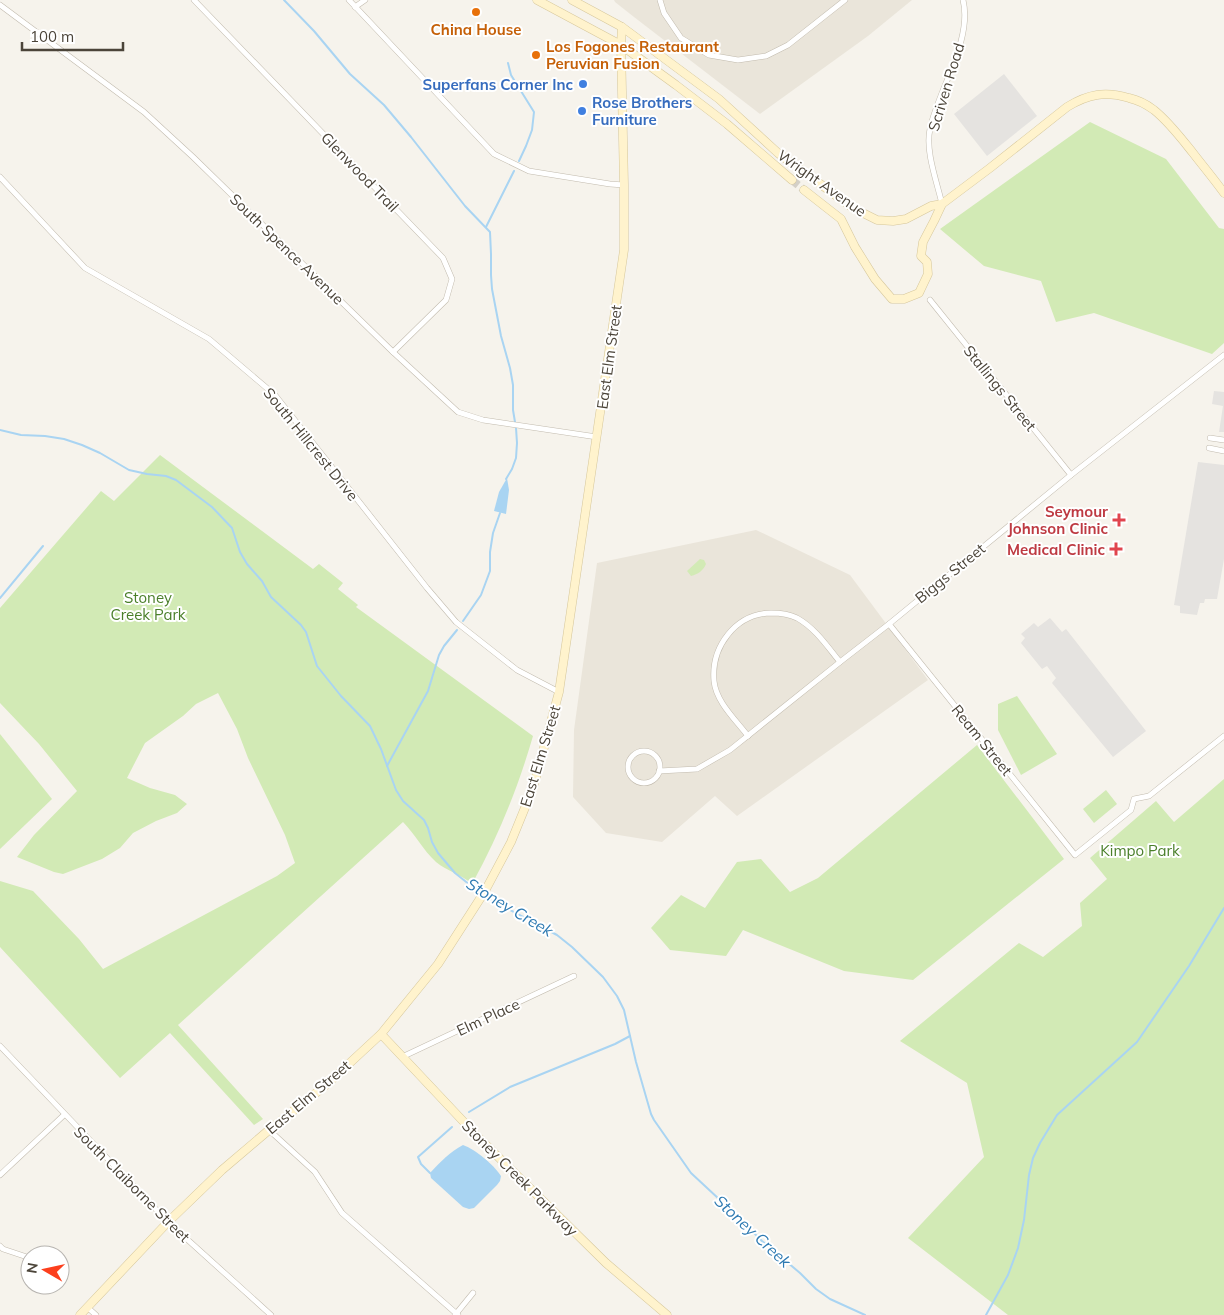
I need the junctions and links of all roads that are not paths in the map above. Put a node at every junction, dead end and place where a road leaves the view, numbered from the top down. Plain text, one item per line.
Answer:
1 (194, 0) edge
2 (349, 0) edge
3 (365, 0) edge
4 (537, 0) edge
5 (572, 0) edge
6 (660, 0) edge
7 (845, 0) edge
8 (963, 0) edge
9 (0, 6) edge
10 (355, 7) junction
11 (622, 27) junction
12 (621, 45) junction
13 (0, 177) edge
14 (792, 180) tunnel mouth
15 (624, 185) junction
16 (804, 190) tunnel mouth
17 (1224, 192) edge
18 (942, 204) junction
19 (930, 300) dead end
20 (393, 352) junction
21 (1224, 356) edge
22 (597, 437) junction
23 (1210, 438) dead end
24 (1224, 440) edge
25 (1209, 448) dead end
26 (1224, 451) edge
27 (1071, 475) junction
28 (889, 624) junction
29 (840, 662) junction
30 (559, 692) junction
31 (748, 736) junction
32 (1224, 736) edge
33 (659, 771) junction
34 (574, 976) dead end
35 (381, 1034) junction
36 (0, 1046) edge
37 (402, 1057) junction
38 (64, 1115) junction
39 (269, 1130) junction
40 (0, 1175) edge
41 (168, 1222) junction
42 (0, 1246) edge
43 (20, 1255) edge
44 (474, 1293) dead end
45 (87, 1307) junction
46 (456, 1314) edge
47 (80, 1315) edge
48 (96, 1315) edge
49 (272, 1315) edge
50 (667, 1315) edge

1 - 20 street, Glenwood Trail
2 - 10 street
3 - 10 street
4 - 12 street, Wright Avenue
5 - 11 street, Wright Avenue
6 - 7 street
8 - 18 street, Scriven Road
9 - 20 street, South Spence Avenue
10 - 15 street
11 - 12 street, East Elm Street
11 - 18 street, Wright Avenue
12 - 14 street, Wright Avenue
12 - 15 street, East Elm Street
13 - 30 street, South Hillcrest Drive
15 - 22 street, East Elm Street
16 - 18 street, Wright Avenue
17 - 18 street
19 - 27 street, Stallings Street
20 - 22 street, South Spence Avenue
21 - 27 street, Biggs Street
22 - 30 street, East Elm Street
23 - 24 street
25 - 26 street
27 - 28 street, Biggs Street
28 - 29 street, Biggs Street
28 - 32 street, Ream Street
29 - 31 street, Biggs Street
29 - 31 street
30 - 35 street, East Elm Street
31 - 33 street, Biggs Street
33 - 33 street
34 - 37 street, Elm Place
35 - 37 street, Stoney Creek Parkway
35 - 39 street, East Elm Street
36 - 38 street, South Claiborne Street
37 - 50 street, Stoney Creek Parkway
38 - 40 street
38 - 41 street, South Claiborne Street
39 - 41 street, East Elm Street
39 - 46 street
41 - 45 street, East Elm Street
41 - 49 street, South Claiborne Street
42 - 43 street
44 - 46 street
45 - 47 street, East Elm Street
45 - 48 street

